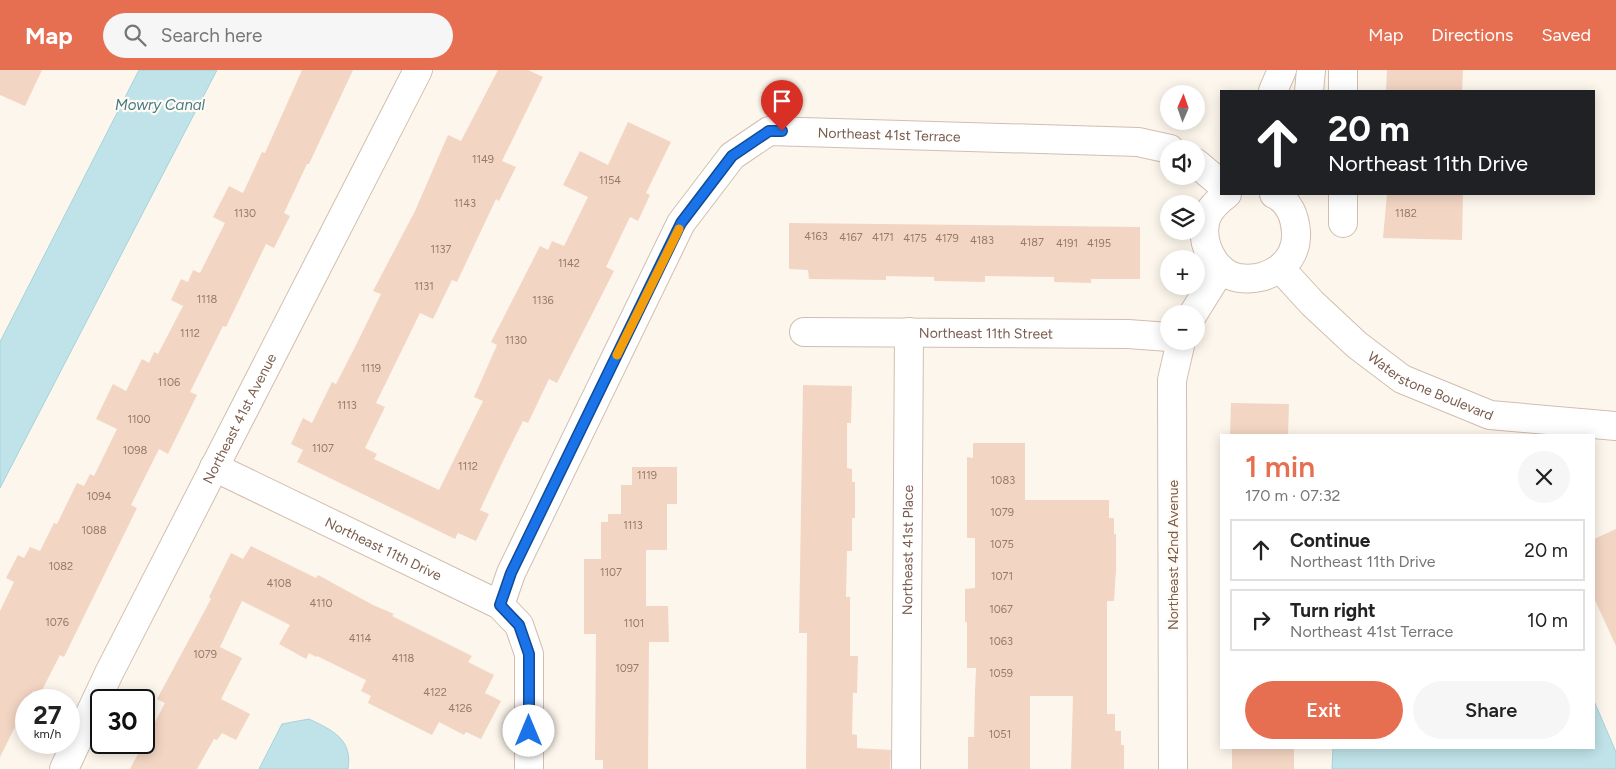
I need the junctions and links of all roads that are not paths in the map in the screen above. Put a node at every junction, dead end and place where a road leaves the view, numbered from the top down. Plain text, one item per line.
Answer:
1 (418, 70) edge
2 (1282, 70) edge
3 (1311, 70) edge
4 (1343, 70) edge
5 (1273, 90) edge
6 (1309, 90) edge
7 (1343, 90) edge
8 (1160, 147) edge
9 (1205, 171) edge
10 (1220, 183) edge
11 (1226, 195) edge
12 (1275, 195) edge
13 (1343, 195) edge
14 (1342, 223) dead end
15 (1280, 268) junction
16 (1220, 269) junction
17 (1198, 305) edge
18 (804, 332) dead end
19 (909, 332) junction
20 (1160, 336) edge
21 (1178, 350) edge
22 (1616, 426) edge
23 (214, 467) junction
24 (500, 605) junction
25 (64, 769) edge
26 (529, 769) edge
27 (906, 769) edge
28 (1173, 769) edge

1 - 23 street, Northeast 41st Avenue
2 - 5 street
3 - 6 street
4 - 7 street
8 - 24 street, Northeast 41st Terrace
9 - 10 street
11 - 16 street
12 - 15 street
13 - 14 street
15 - 16 street
15 - 22 street, Waterstone Boulevard
16 - 17 street
18 - 19 street, Northeast 11th Street
19 - 20 street, Northeast 11th Street
19 - 27 street, Northeast 41st Place
21 - 28 street, Northeast 42nd Avenue
23 - 24 street, Northeast 11th Drive
23 - 25 street, Northeast 41st Avenue
24 - 26 street, Northeast 11th Drive

